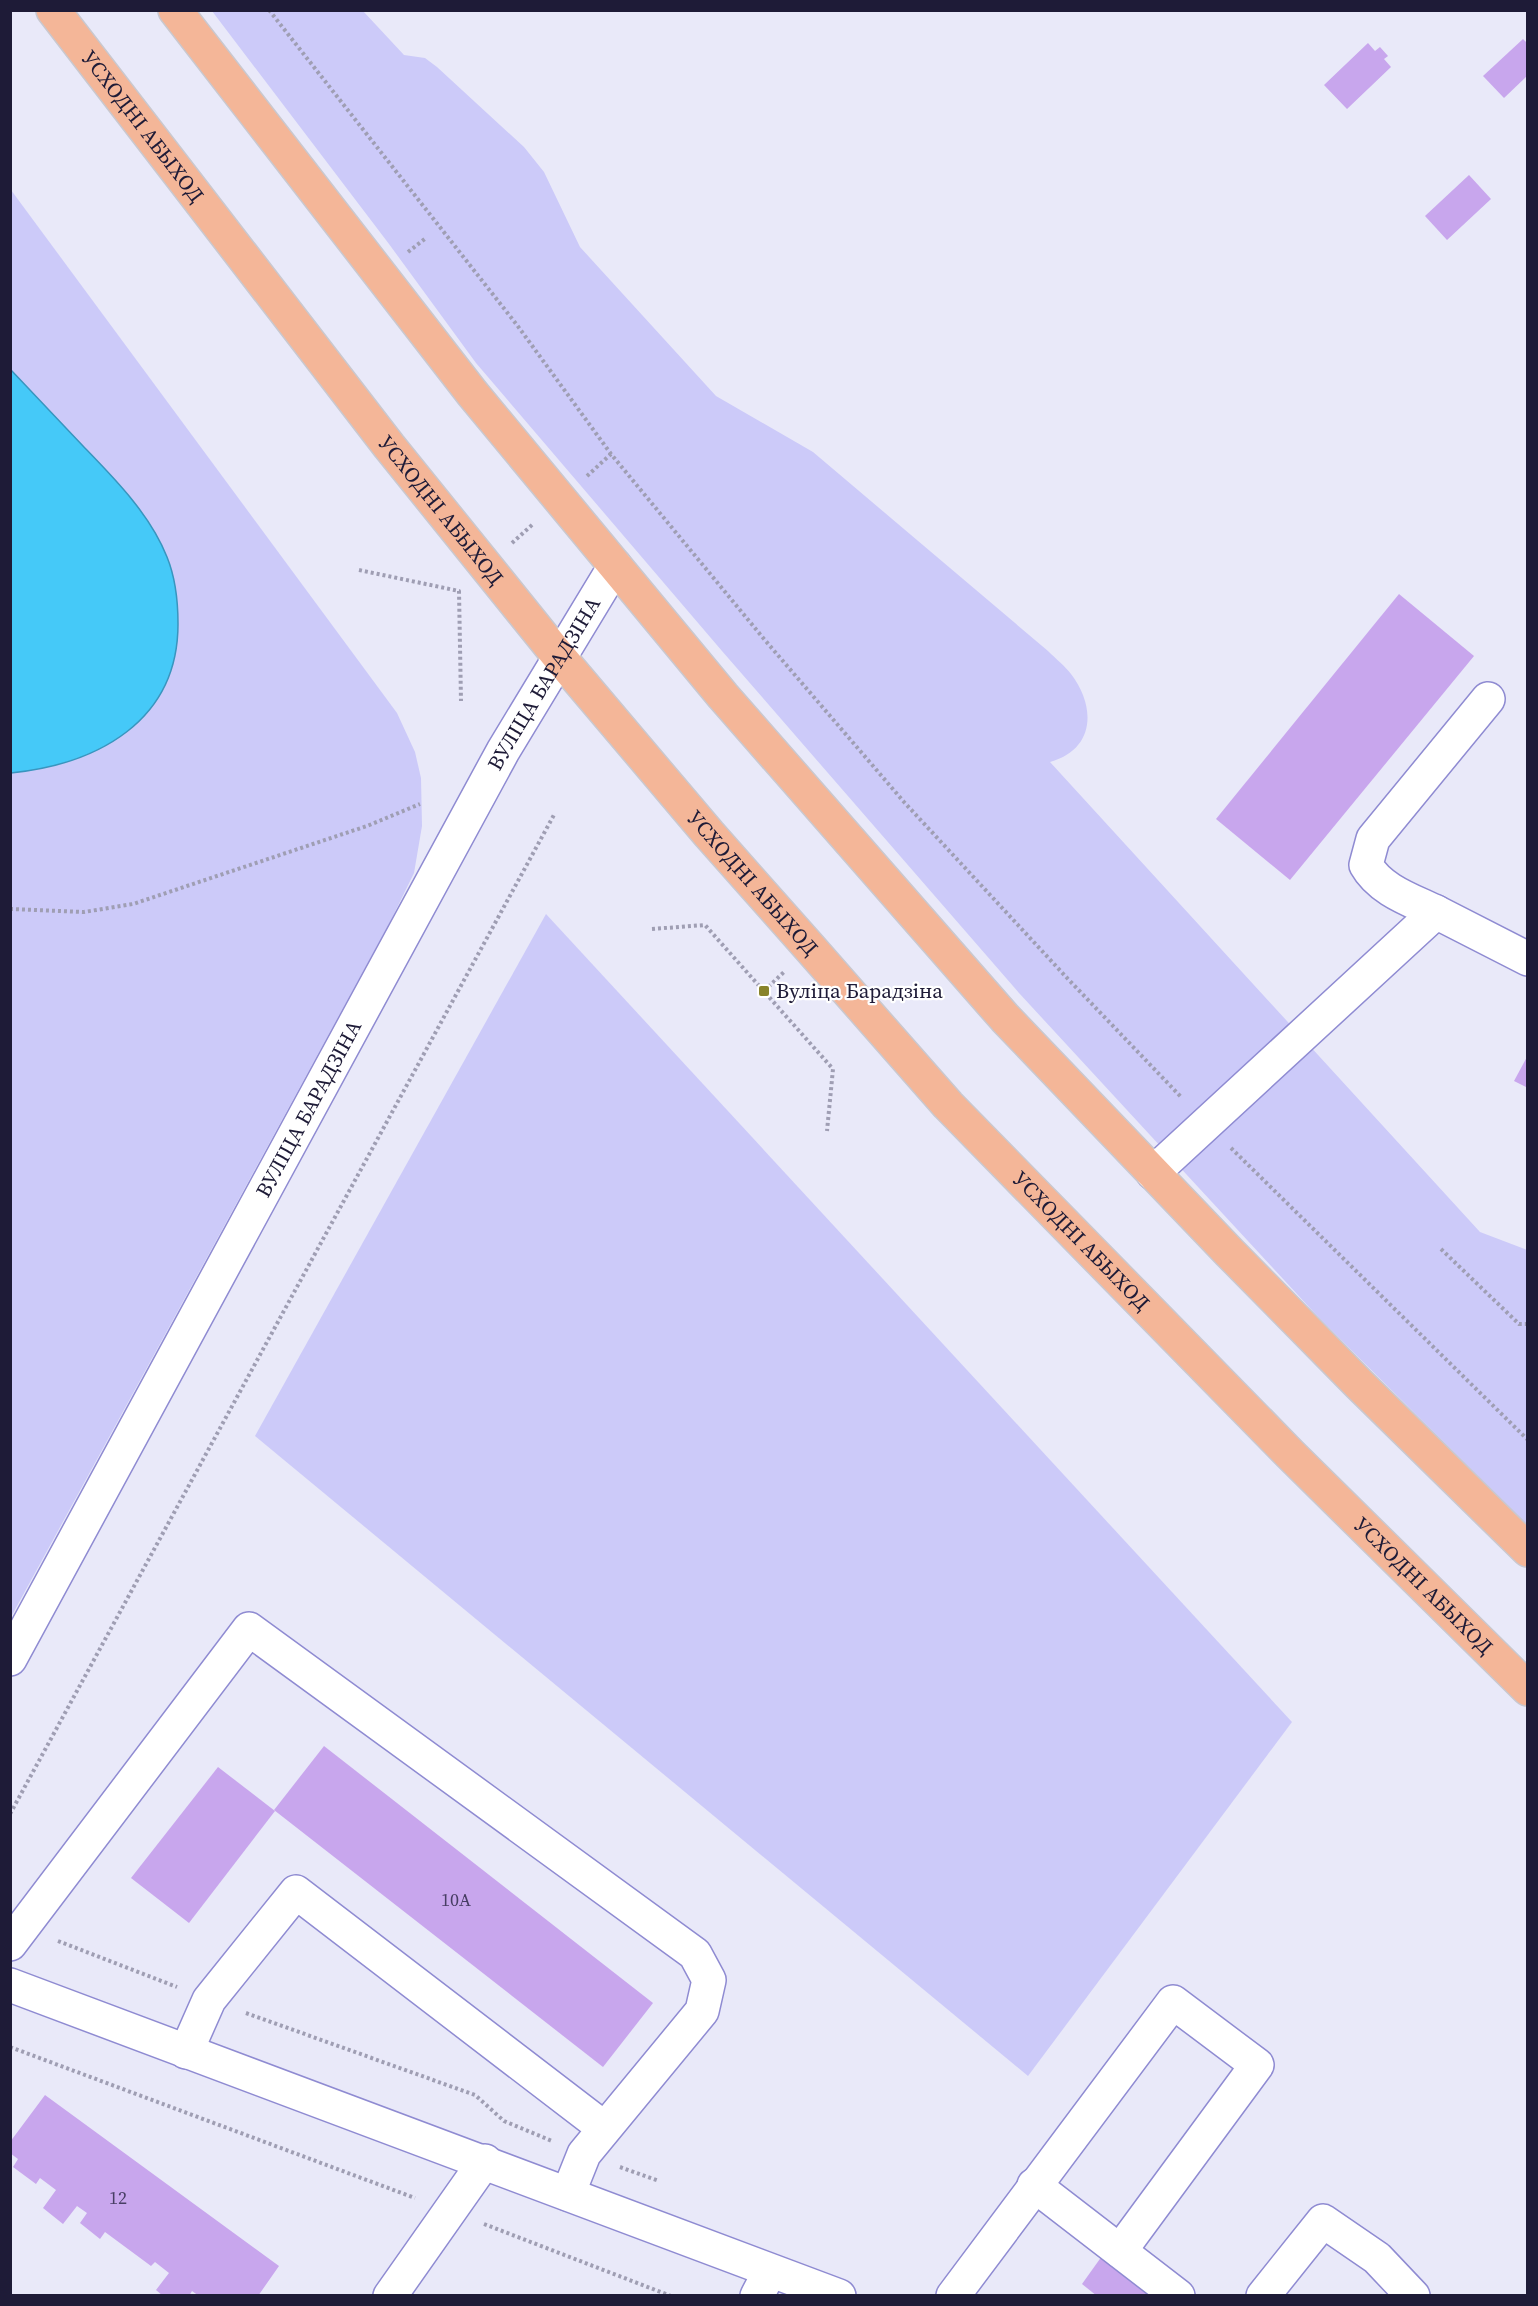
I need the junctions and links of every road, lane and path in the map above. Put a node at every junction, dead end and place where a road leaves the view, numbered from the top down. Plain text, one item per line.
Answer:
1 (53, 10) edge
2 (175, 10) edge
3 (269, 10) edge
4 (611, 454) junction
5 (585, 478) dead end
6 (535, 522) dead end
7 (512, 544) dead end
8 (615, 566) junction
9 (359, 570) dead end
10 (560, 658) junction
11 (1488, 699) dead end
12 (461, 701) dead end
13 (420, 804) dead end
14 (555, 813) dead end
15 (10, 909) edge
16 (1436, 912) junction
17 (652, 929) dead end
18 (1527, 959) edge
19 (1207, 1123) junction
20 (827, 1131) dead end
21 (1153, 1173) junction
22 (1441, 1249) dead end
23 (1527, 1324) edge
24 (1527, 1440) edge
25 (1527, 1550) edge
26 (10, 1659) edge
27 (1527, 1689) edge
28 (10, 1814) edge
29 (19, 1934) edge
30 (10, 1985) edge
31 (209, 2000) junction
32 (10, 2047) edge
33 (186, 2052) junction
34 (604, 2128) junction
35 (584, 2154) junction
36 (485, 2161) junction
37 (659, 2181) dead end
38 (1034, 2185) junction
39 (568, 2194) junction
40 (449, 2210) junction
41 (1120, 2251) junction
42 (764, 2283) edge
43 (390, 2295) edge
44 (670, 2295) edge
45 (839, 2295) edge
46 (952, 2295) edge
47 (1178, 2295) edge
48 (1263, 2295) edge
49 (1413, 2295) edge

1 - 10 main road, УСХОДНІ АБЫХОД
2 - 8 main road
3 - 4 path
4 - 5 path
4 - 19 path
6 - 7 path
8 - 10 street, ВУЛІЦА БАРАДЗІНА
8 - 21 main road
9 - 12 path
10 - 26 street, ВУЛІЦА БАРАДЗІНА
10 - 27 main road, УСХОДНІ АБЫХОД
11 - 16 street
13 - 15 path
14 - 28 path
16 - 18 street
16 - 19 street
17 - 20 path
19 - 21 street
19 - 24 path
21 - 25 main road
22 - 23 path
29 - 31 path
29 - 34 street
30 - 33 street
31 - 33 street
31 - 34 street
31 - 35 path
32 - 40 path
33 - 36 street
34 - 35 street
35 - 37 path
35 - 39 street
36 - 39 street
36 - 40 street
38 - 41 street
38 - 41 street
38 - 46 street
39 - 42 street
40 - 43 street
40 - 44 path
41 - 47 street
42 - 45 street
48 - 49 street

